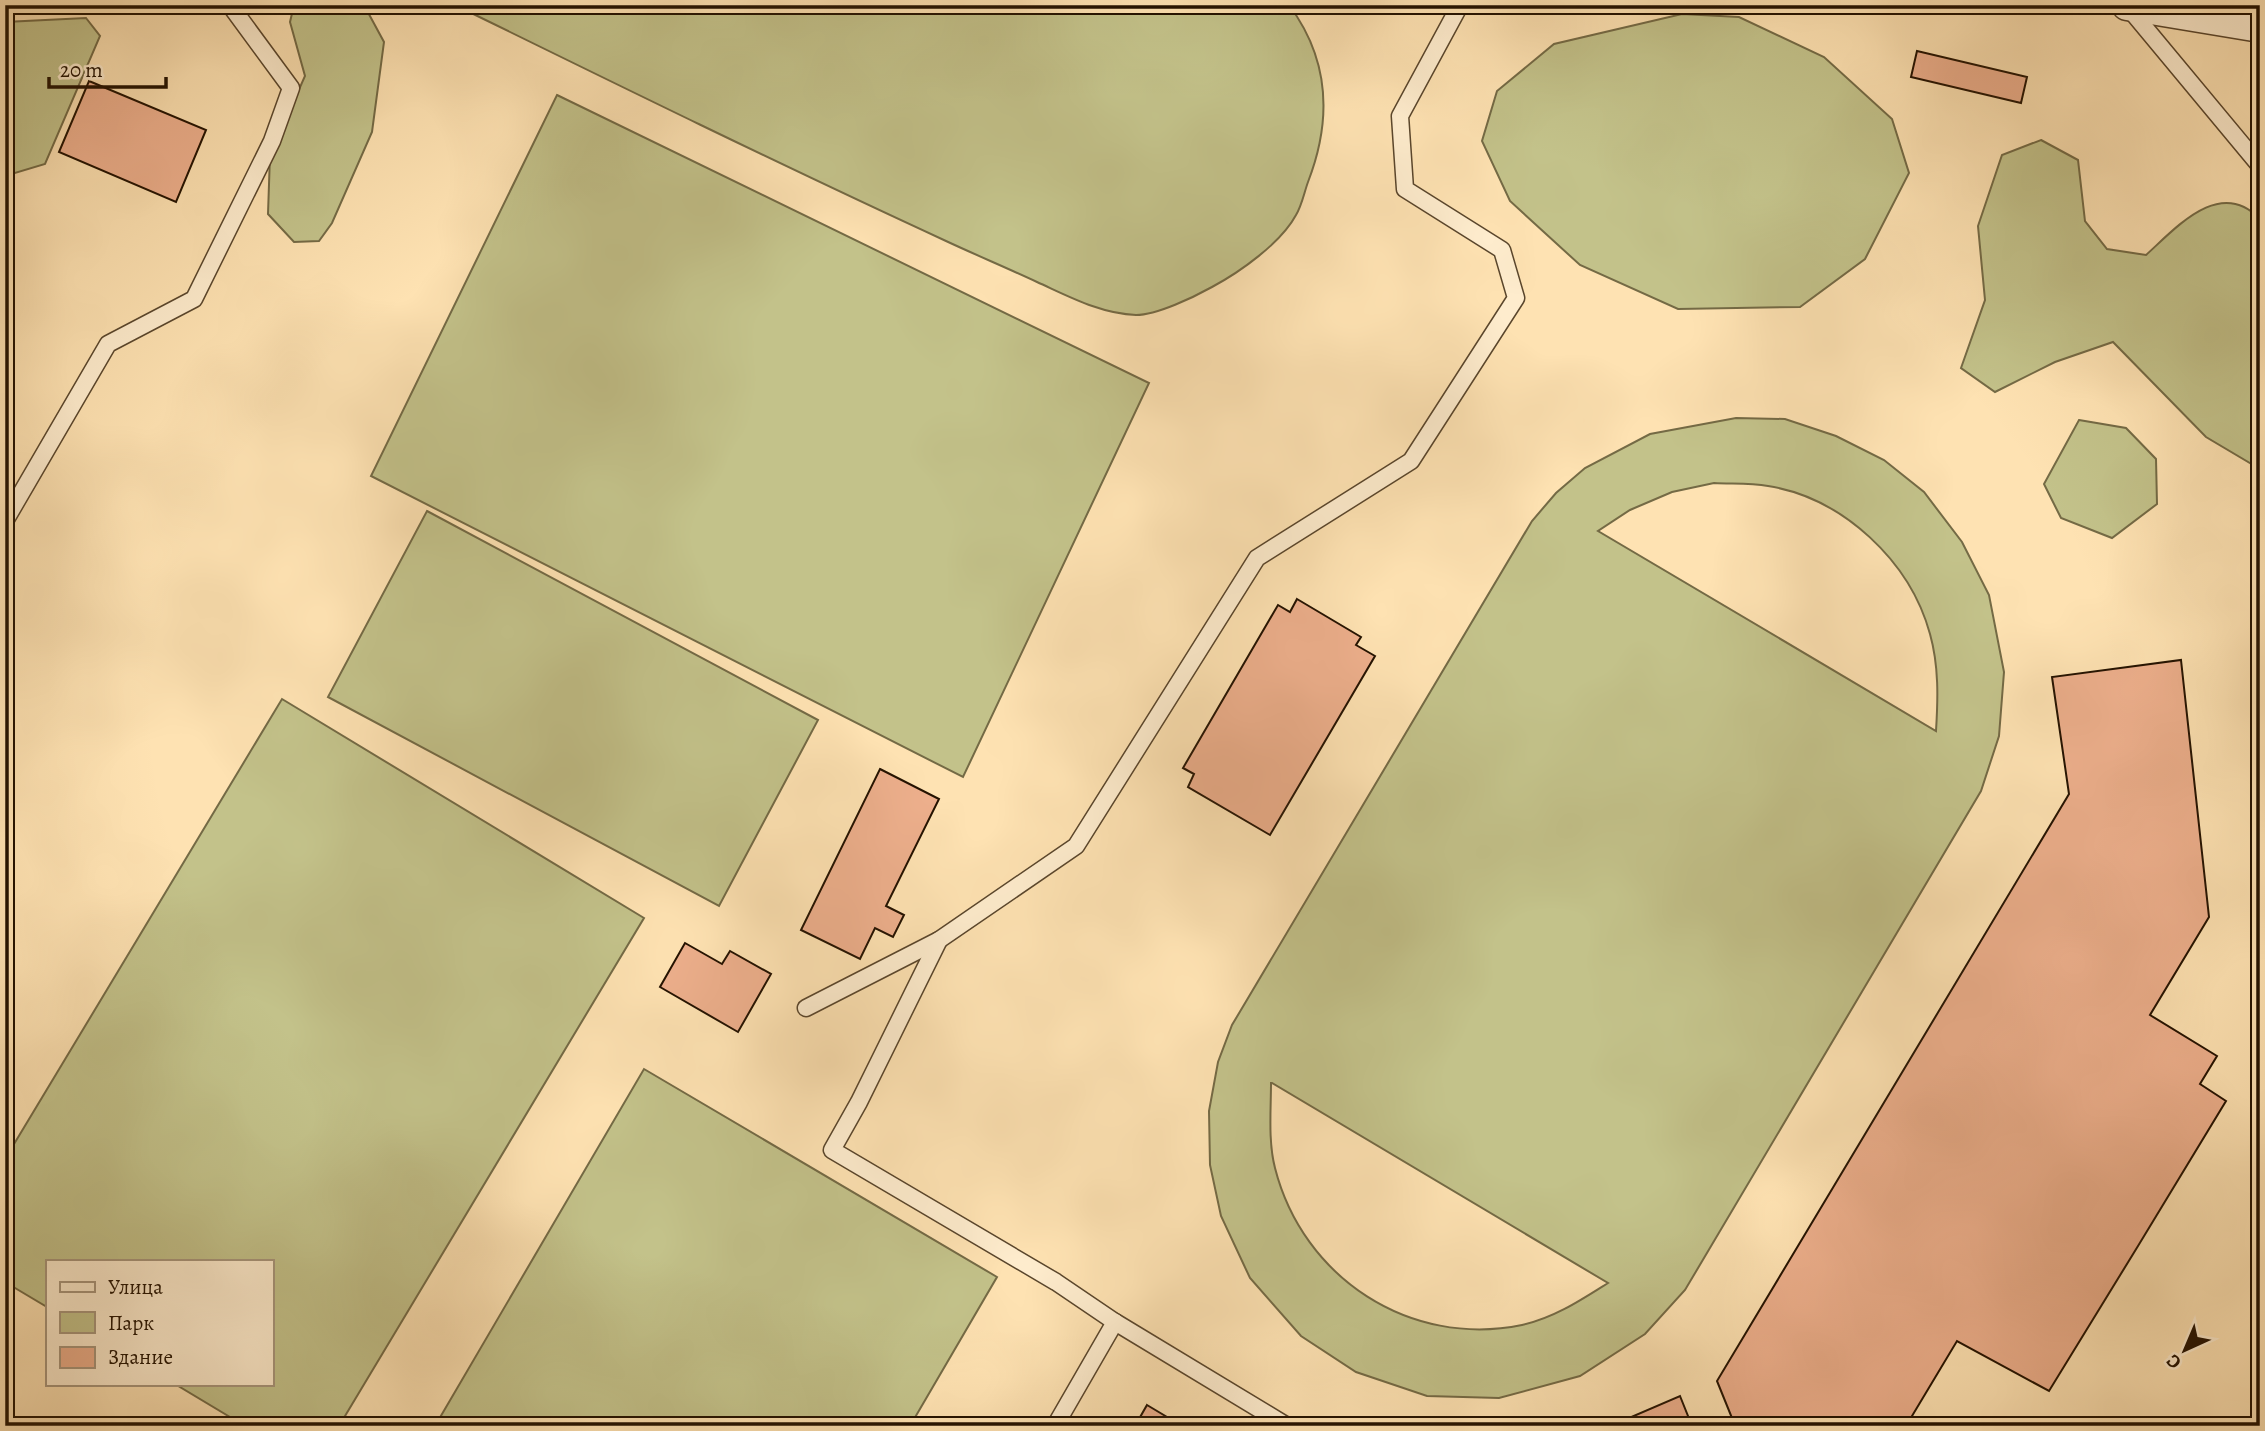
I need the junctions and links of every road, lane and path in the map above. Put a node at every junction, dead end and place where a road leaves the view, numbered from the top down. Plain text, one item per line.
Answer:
1 (230, 5) edge
2 (1460, 5) edge
3 (2127, 5) edge
4 (2260, 27) edge
5 (2260, 166) edge
6 (5, 521) edge
7 (939, 940) junction
8 (806, 1008) dead end
9 (1115, 1322) junction
10 (1055, 1426) edge
11 (1287, 1426) edge

1 - 6 lane
2 - 7 lane
3 - 4 street
3 - 5 lane
7 - 8 lane
7 - 9 lane
9 - 10 lane
9 - 11 lane

